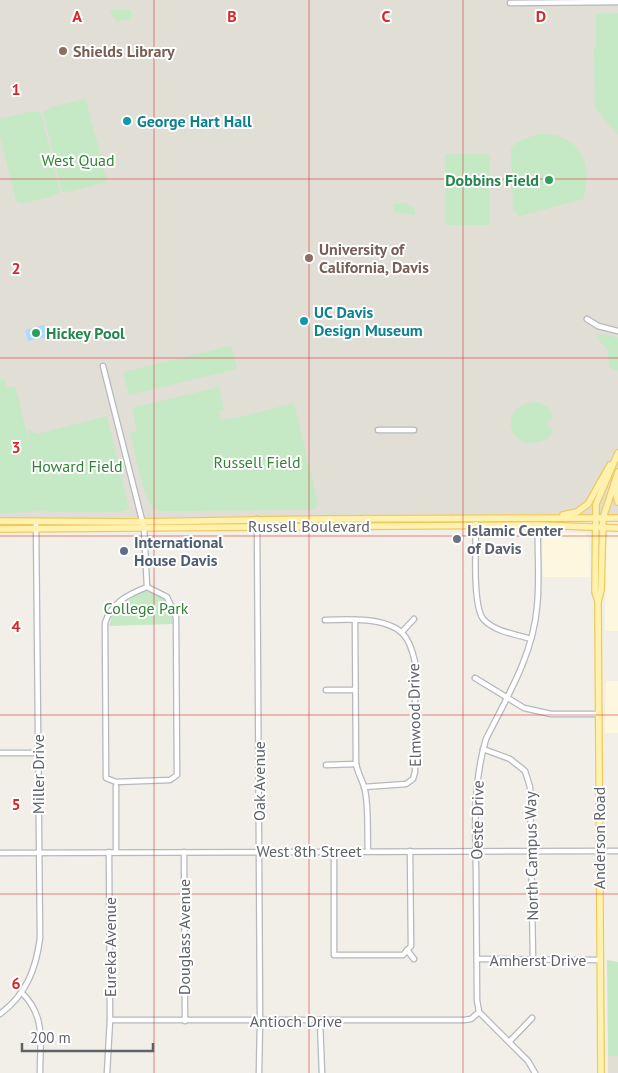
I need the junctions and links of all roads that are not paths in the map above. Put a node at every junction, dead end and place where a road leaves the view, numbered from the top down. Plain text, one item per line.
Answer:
1 (592, 1) edge
2 (618, 2) edge
3 (510, 3) dead end
4 (587, 319) dead end
5 (618, 331) edge
6 (103, 366) dead end
7 (378, 430) dead end
8 (414, 430) dead end
9 (618, 454) edge
10 (614, 462) junction
11 (618, 474) edge
12 (618, 502) edge
13 (552, 517) junction
14 (595, 517) junction
15 (324, 518) junction
16 (476, 518) junction
17 (603, 518) junction
18 (618, 518) edge
19 (256, 519) junction
20 (0, 521) edge
21 (36, 521) junction
22 (143, 525) junction
23 (307, 526) junction
24 (476, 526) junction
25 (538, 526) junction
26 (257, 527) junction
27 (595, 527) junction
28 (602, 527) junction
29 (0, 528) edge
30 (36, 528) junction
31 (618, 528) edge
32 (147, 587) junction
33 (599, 599) junction
34 (414, 619) dead end
35 (325, 620) dead end
36 (355, 620) junction
37 (402, 632) junction
38 (531, 639) junction
39 (475, 678) dead end
40 (326, 690) dead end
41 (355, 690) junction
42 (507, 698) junction
43 (599, 714) junction
44 (483, 749) junction
45 (0, 753) edge
46 (38, 753) junction
47 (356, 764) junction
48 (326, 765) dead end
49 (116, 786) dead end
50 (364, 787) junction
51 (531, 850) junction
52 (599, 850) junction
53 (618, 850) edge
54 (259, 851) junction
55 (334, 851) junction
56 (368, 851) junction
57 (410, 851) junction
58 (475, 851) junction
59 (109, 852) junction
60 (116, 852) junction
61 (184, 852) junction
62 (0, 853) edge
63 (39, 853) junction
64 (407, 950) junction
65 (334, 955) junction
66 (414, 959) dead end
67 (477, 960) junction
68 (533, 960) junction
69 (600, 960) junction
70 (330, 961) dead end
71 (22, 993) junction
72 (479, 1012) junction
73 (0, 1014) edge
74 (532, 1018) dead end
75 (110, 1020) junction
76 (320, 1020) junction
77 (185, 1021) junction
78 (260, 1021) junction
79 (510, 1041) junction
80 (40, 1073) edge
81 (107, 1073) edge
82 (259, 1073) edge
83 (322, 1073) edge
84 (535, 1073) edge
85 (600, 1073) edge

1 - 2 street
1 - 3 street
4 - 5 street
6 - 22 street
7 - 8 street
9 - 10 main road
10 - 13 main road
10 - 14 main road
11 - 12 main road
11 - 17 main road, Anderson Road
13 - 14 main road, Russell Boulevard
13 - 16 main road, Russell Boulevard
14 - 17 main road, Russell Boulevard
14 - 27 main road
15 - 16 main road, Russell Boulevard
15 - 19 main road, Russell Boulevard
15 - 23 main road
16 - 24 street
17 - 18 main road, Russell Boulevard
17 - 28 main road, Anderson Road
19 - 22 main road, Russell Boulevard
19 - 26 street, Oak Avenue
20 - 21 main road, Russell Boulevard
21 - 22 main road, Russell Boulevard
21 - 30 street, Miller Drive
22 - 26 main road, Russell Boulevard
22 - 30 main road, Russell Boulevard
22 - 32 street
23 - 24 main road, Russell Boulevard
23 - 26 main road, Russell Boulevard
24 - 25 main road, Russell Boulevard
24 - 38 street
25 - 27 main road, Russell Boulevard
25 - 38 street, Oeste Drive
26 - 54 street, Oak Avenue
27 - 28 main road, Russell Boulevard
27 - 33 main road
28 - 31 main road, Russell Boulevard
28 - 33 main road, Anderson Road
29 - 30 main road, Russell Boulevard
30 - 46 street, Miller Drive
32 - 32 street
33 - 43 main road, Anderson Road
34 - 37 street
35 - 36 street
36 - 37 street
36 - 41 street
37 - 50 street, Elmwood Drive
38 - 42 street, Oeste Drive
39 - 42 street
40 - 41 street
41 - 47 street
42 - 43 street
42 - 44 street, Oeste Drive
43 - 52 main road, Anderson Road
44 - 51 street, North Campus Way
44 - 58 street, Oeste Drive
45 - 46 street
46 - 63 street, Miller Drive
47 - 48 street
47 - 50 street
49 - 60 street
50 - 56 street
51 - 52 street, West 8th Street
51 - 58 street, West 8th Street
51 - 68 street, North Campus Way
52 - 53 street, West 8th Street
52 - 69 main road, Anderson Road
54 - 55 street, West 8th Street
54 - 61 street, West 8th Street
54 - 78 street, Oak Avenue
55 - 56 street, West 8th Street
55 - 65 street
56 - 57 street, West 8th Street
57 - 58 street, West 8th Street
57 - 64 street
58 - 67 street, Oeste Drive
59 - 60 street, West 8th Street
59 - 63 street, West 8th Street
59 - 75 street, Eureka Avenue
60 - 61 street, West 8th Street
61 - 77 street, Douglass Avenue
62 - 63 street, West 8th Street
63 - 71 street, Miller Drive
64 - 65 street
64 - 66 street
65 - 70 street
67 - 68 street, Amherst Drive
67 - 72 street, Oeste Drive
68 - 69 street, Amherst Drive
69 - 85 main road, Anderson Road
71 - 73 street, Miller Drive
71 - 80 street
72 - 76 street, Antioch Drive
72 - 79 street
74 - 79 street
75 - 77 street, Antioch Drive
75 - 81 street, Eureka Avenue
76 - 78 street, Antioch Drive
76 - 83 street
77 - 78 street, Antioch Drive
78 - 82 street, Oak Avenue
79 - 84 street

